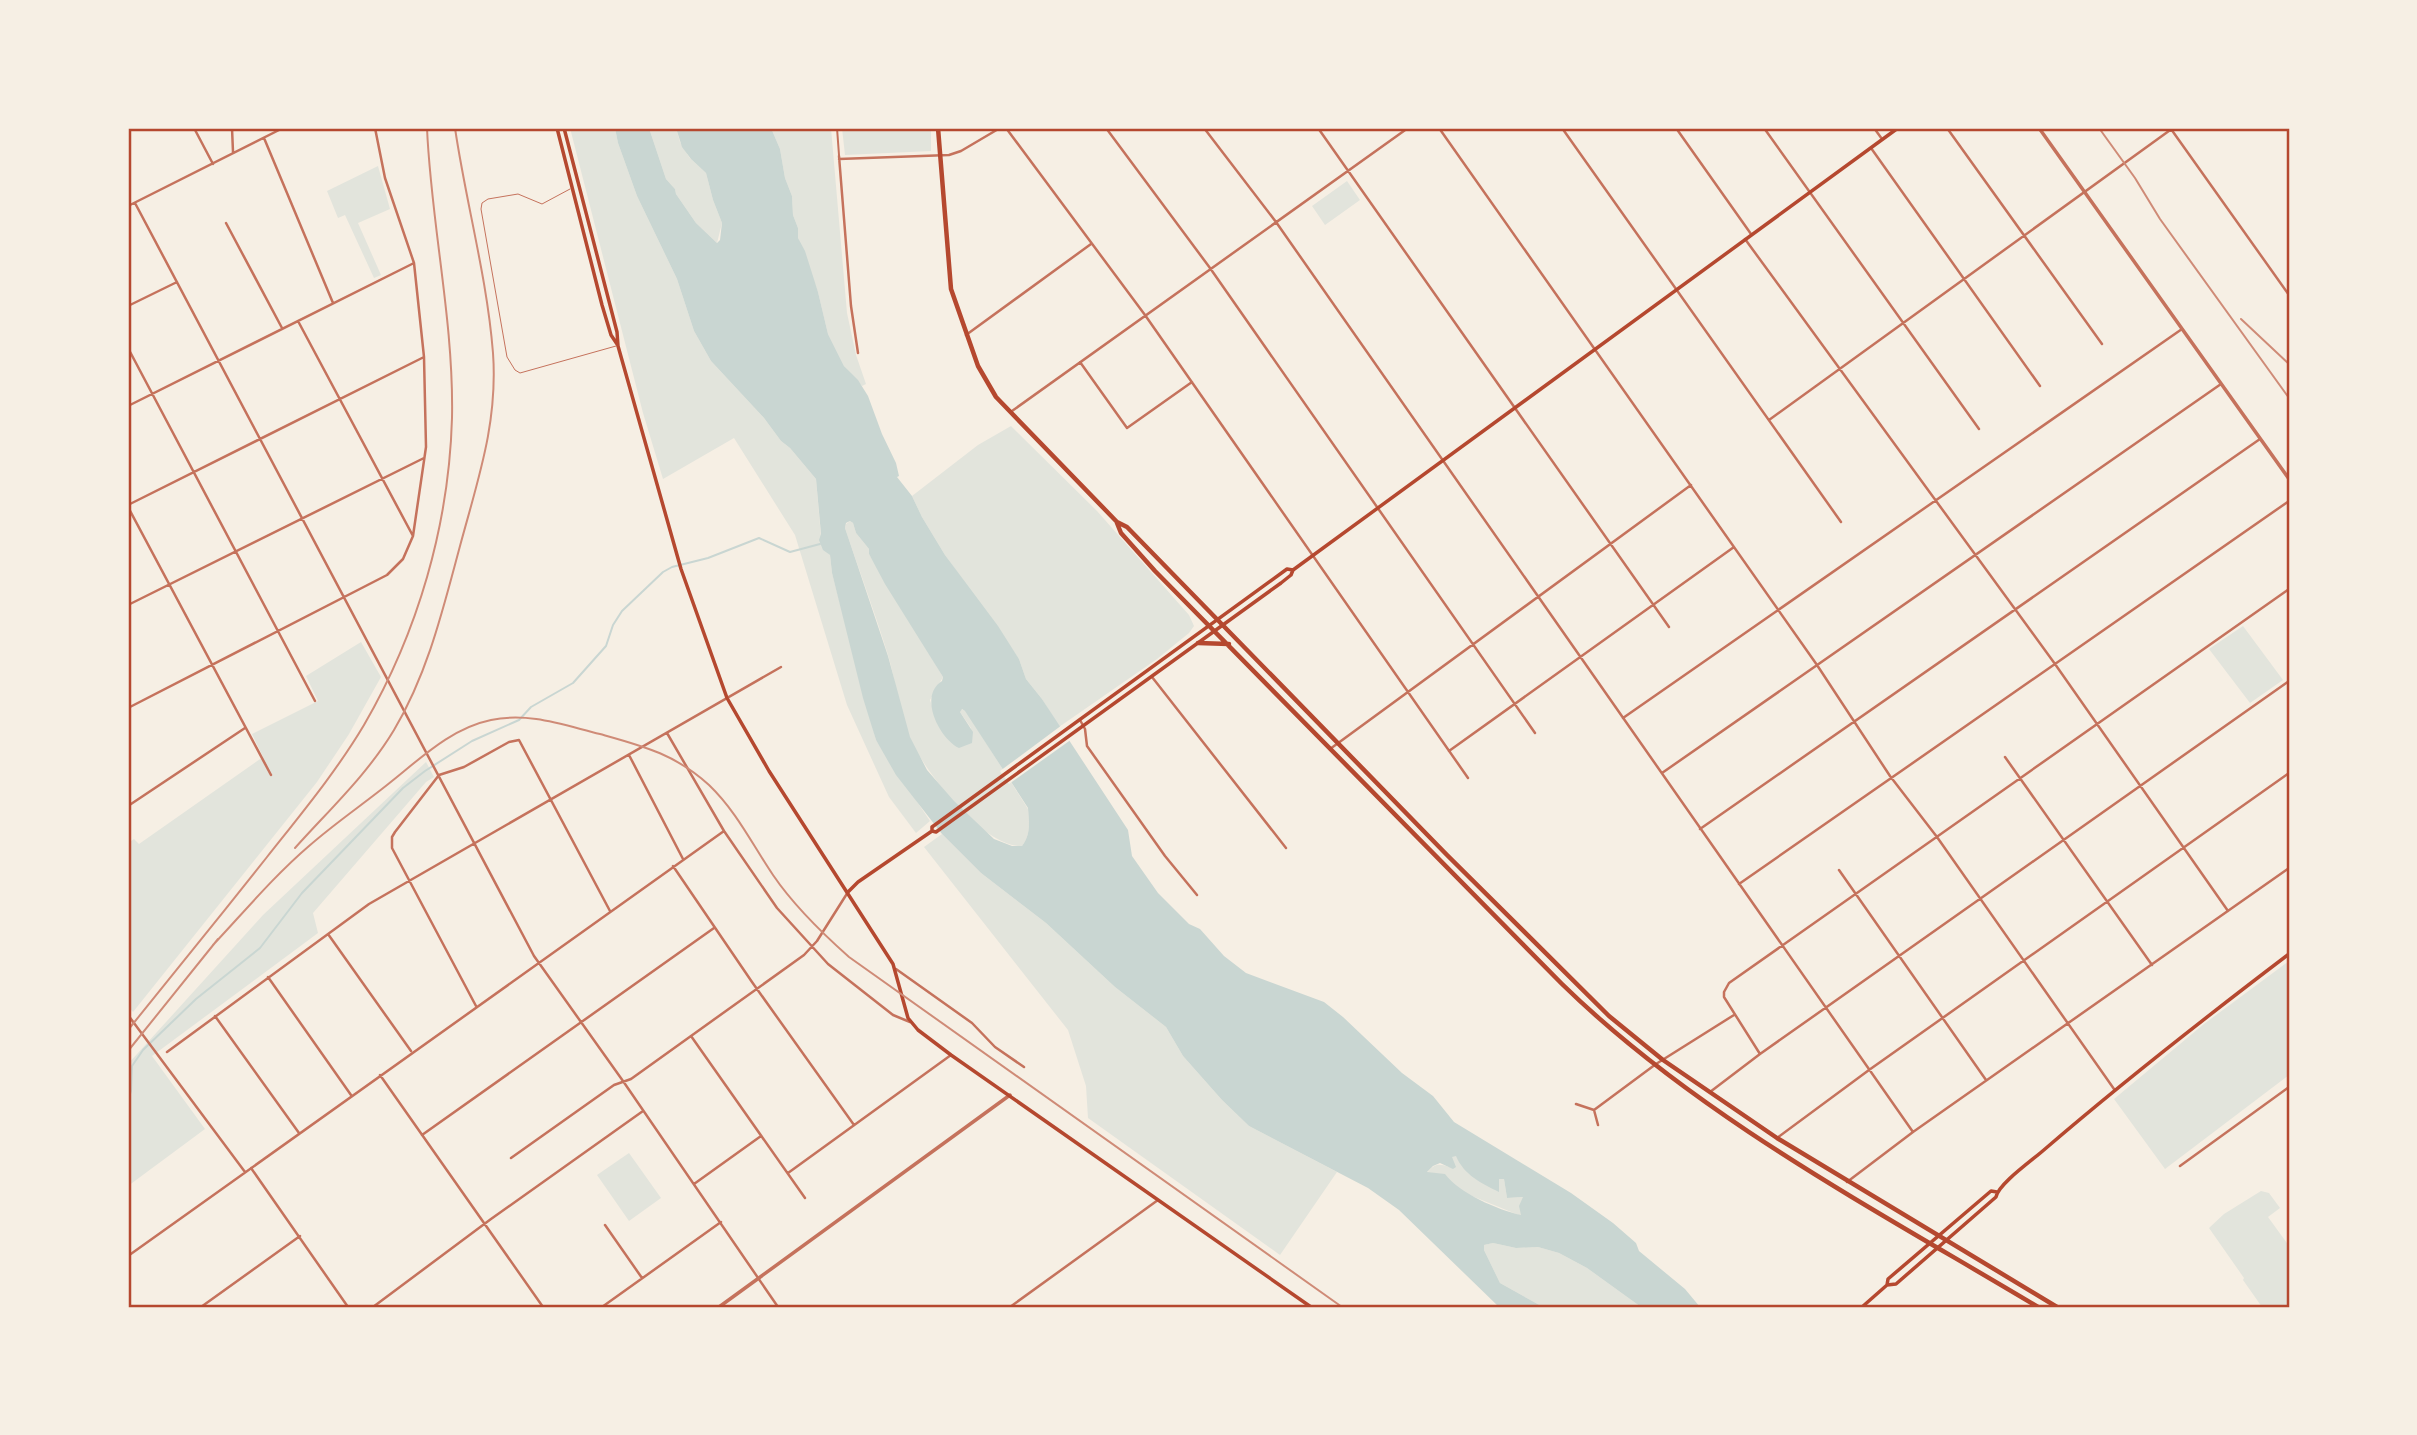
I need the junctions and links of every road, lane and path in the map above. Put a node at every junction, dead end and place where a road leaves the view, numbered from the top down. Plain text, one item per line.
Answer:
1 (194, 128) edge
2 (232, 128) edge
3 (281, 128) edge
4 (376, 128) edge
5 (556, 128) edge
6 (564, 128) edge
7 (837, 128) edge
8 (938, 128) edge
9 (1000, 128) edge
10 (1006, 128) edge
11 (1106, 128) edge
12 (1204, 128) edge
13 (1318, 128) edge
14 (1408, 128) edge
15 (1439, 128) edge
16 (1562, 128) edge
17 (1676, 128) edge
18 (1765, 128) edge
19 (1874, 128) edge
20 (1898, 128) edge
21 (1947, 128) edge
22 (2039, 128) edge
23 (2172, 129) edge
24 (264, 138) junction
25 (1882, 139) junction
26 (1871, 148) junction
27 (233, 154) junction
28 (940, 155) junction
29 (839, 158) junction
30 (213, 164) junction
31 (1349, 170) junction
32 (572, 188) junction
33 (1811, 192) junction
34 (2084, 192) junction
35 (135, 203) junction
36 (128, 206) edge
37 (1276, 222) junction
38 (226, 223) dead end
39 (1752, 234) junction
40 (2024, 236) junction
41 (1745, 239) junction
42 (1092, 244) junction
43 (414, 263) junction
44 (1210, 268) junction
45 (1963, 280) junction
46 (177, 282) junction
47 (1677, 289) junction
48 (2289, 295) edge
49 (333, 303) junction
50 (128, 306) edge
51 (1145, 315) junction
52 (298, 321) junction
53 (1904, 324) junction
54 (282, 329) junction
55 (2182, 329) junction
56 (966, 335) junction
57 (2102, 344) dead end
58 (618, 346) junction
59 (128, 348) edge
60 (1595, 349) junction
61 (858, 353) dead end
62 (424, 357) junction
63 (219, 360) junction
64 (1080, 362) junction
65 (1839, 370) junction
66 (1192, 382) junction
67 (2221, 384) junction
68 (2040, 386) dead end
69 (152, 394) junction
70 (340, 399) junction
71 (128, 406) edge
72 (1515, 408) junction
73 (1009, 413) junction
74 (1769, 420) junction
75 (1979, 429) dead end
76 (261, 439) junction
77 (2260, 439) junction
78 (424, 458) junction
79 (1443, 460) junction
80 (194, 473) junction
81 (382, 478) junction
82 (2289, 479) edge
83 (1691, 485) junction
84 (1934, 501) junction
85 (2289, 501) edge
86 (128, 506) edge
87 (1378, 508) junction
88 (302, 518) junction
89 (1117, 522) junction
90 (1841, 522) dead end
91 (413, 536) junction
92 (1609, 543) junction
93 (1734, 546) junction
94 (235, 551) junction
95 (1314, 554) junction
96 (1975, 556) junction
97 (1293, 570) junction
98 (169, 584) junction
99 (2289, 589) edge
100 (344, 597) junction
101 (1538, 597) junction
102 (1652, 603) junction
103 (128, 605) edge
104 (1778, 610) junction
105 (2015, 610) junction
106 (1217, 618) junction
107 (1209, 624) junction
108 (1224, 624) junction
109 (1669, 627) dead end
110 (277, 630) junction
111 (1216, 630) junction
112 (1198, 643) junction
113 (1474, 643) junction
114 (1229, 644) junction
115 (1581, 657) junction
116 (211, 664) junction
117 (2055, 664) junction
118 (1817, 665) junction
119 (781, 667) dead end
120 (1152, 677) junction
121 (2289, 681) edge
122 (1409, 691) junction
123 (727, 698) junction
124 (315, 701) dead end
125 (1515, 704) junction
126 (128, 708) edge
127 (1623, 718) junction
128 (1080, 720) junction
129 (1853, 722) junction
130 (2097, 723) junction
131 (1083, 725) junction
132 (245, 728) junction
133 (667, 733) junction
134 (1535, 733) dead end
135 (1338, 743) junction
136 (1330, 749) junction
137 (1449, 751) junction
138 (628, 755) junction
139 (2005, 757) dead end
140 (1662, 773) junction
141 (2289, 773) edge
142 (271, 775) dead end
143 (1891, 776) junction
144 (1468, 778) dead end
145 (2020, 778) junction
146 (2141, 785) junction
147 (552, 800) junction
148 (128, 806) edge
149 (1700, 829) junction
150 (724, 831) junction
151 (932, 831) junction
152 (1937, 837) junction
153 (2063, 840) junction
154 (474, 844) junction
155 (1286, 848) dead end
156 (2184, 848) junction
157 (683, 859) junction
158 (673, 866) junction
159 (2289, 868) edge
160 (1839, 870) dead end
161 (410, 881) junction
162 (1739, 884) junction
163 (848, 892) junction
164 (1856, 894) junction
165 (1197, 895) dead end
166 (1980, 899) junction
167 (2107, 902) junction
168 (610, 911) junction
169 (2228, 911) junction
170 (714, 928) junction
171 (328, 934) junction
172 (1782, 945) junction
173 (812, 947) junction
174 (2289, 954) edge
175 (1899, 957) junction
176 (538, 962) junction
177 (2024, 962) junction
178 (2151, 965) junction
179 (896, 969) junction
180 (268, 977) junction
181 (757, 989) junction
182 (476, 1006) junction
183 (1826, 1008) junction
184 (128, 1015) edge
185 (215, 1016) junction
186 (1734, 1016) junction
187 (1942, 1019) junction
188 (911, 1022) junction
189 (580, 1023) junction
190 (2067, 1024) junction
191 (691, 1036) junction
192 (167, 1052) dead end
193 (411, 1052) junction
194 (1760, 1054) junction
195 (951, 1055) junction
196 (1663, 1060) junction
197 (1656, 1064) junction
198 (1024, 1067) dead end
199 (1869, 1070) junction
200 (380, 1075) junction
201 (623, 1081) junction
202 (1986, 1081) junction
203 (2289, 1087) edge
204 (2114, 1089) junction
205 (1710, 1092) junction
206 (351, 1095) junction
207 (1010, 1095) junction
208 (1576, 1104) dead end
209 (1594, 1110) junction
210 (643, 1111) junction
211 (854, 1125) junction
212 (1598, 1125) dead end
213 (1913, 1132) junction
214 (299, 1133) junction
215 (422, 1135) junction
216 (761, 1136) junction
217 (1777, 1138) junction
218 (511, 1158) dead end
219 (2180, 1166) dead end
220 (251, 1168) junction
221 (245, 1172) junction
222 (788, 1173) junction
223 (1847, 1182) junction
224 (694, 1184) junction
225 (1997, 1192) junction
226 (805, 1198) dead end
227 (1158, 1200) junction
228 (721, 1222) junction
229 (485, 1224) junction
230 (604, 1225) dead end
231 (300, 1236) junction
232 (1937, 1236) junction
233 (1946, 1241) junction
234 (1929, 1242) junction
235 (1938, 1248) junction
236 (128, 1256) edge
237 (759, 1278) junction
238 (642, 1279) junction
239 (1887, 1285) junction
240 (1017, 1303) junction
241 (201, 1307) edge
242 (348, 1307) edge
243 (373, 1307) edge
244 (543, 1307) edge
245 (602, 1307) edge
246 (719, 1307) edge
247 (778, 1307) edge
248 (1010, 1307) edge
249 (1020, 1307) edge
250 (1311, 1307) edge
251 (1862, 1307) edge
252 (2038, 1307) edge
253 (2057, 1307) edge

1 - 30 street
2 - 27 street
3 - 24 street
4 - 43 street
5 - 32 main road
6 - 58 main road
7 - 29 street
8 - 28 main road
9 - 28 street
10 - 42 street
11 - 44 street
12 - 37 street
13 - 31 street
14 - 31 street
15 - 60 street
16 - 47 street
17 - 39 street
18 - 33 street
19 - 25 street
20 - 25 main road
21 - 40 street
22 - 34 street
23 - 34 street
23 - 48 street
24 - 27 street
24 - 49 street
25 - 26 main road
26 - 33 main road
26 - 45 street
27 - 30 street
28 - 29 street
28 - 56 main road
29 - 61 street
30 - 35 street
31 - 37 street
31 - 72 street
32 - 58 main road
32 - 58 lane
33 - 39 main road
33 - 53 street
34 - 40 street
34 - 55 street
35 - 36 street
35 - 46 street
37 - 44 street
37 - 79 street
38 - 54 street
39 - 41 main road
40 - 45 street
40 - 57 street
41 - 47 main road
41 - 65 street
42 - 51 street
42 - 56 street
43 - 49 street
43 - 62 street
44 - 51 street
44 - 87 street
45 - 53 street
45 - 68 street
46 - 50 street
46 - 63 street
47 - 60 main road
47 - 74 street
49 - 52 street
51 - 64 street
51 - 66 street
52 - 54 street
52 - 70 street
53 - 65 street
53 - 75 street
54 - 63 street
55 - 67 street
55 - 84 street
56 - 73 main road
58 - 123 main road
59 - 69 street
60 - 72 main road
60 - 83 street
62 - 70 street
62 - 78 street
63 - 69 street
63 - 76 street
64 - 66 street
64 - 73 street
65 - 74 street
65 - 84 street
66 - 95 street
67 - 77 street
67 - 96 street
69 - 71 street
69 - 80 street
70 - 76 street
70 - 81 street
72 - 79 main road
72 - 92 street
73 - 89 main road
74 - 90 street
76 - 80 street
76 - 88 street
77 - 82 street
77 - 105 street
78 - 81 street
78 - 91 street
79 - 87 main road
79 - 101 street
80 - 86 street
80 - 94 street
81 - 88 street
81 - 91 street
83 - 92 street
83 - 93 street
84 - 96 street
84 - 104 street
85 - 117 street
86 - 98 street
87 - 95 main road
87 - 113 street
88 - 94 street
88 - 100 street
89 - 106 main road
89 - 107 main road
91 - 100 street
92 - 101 street
92 - 102 street
93 - 102 street
93 - 104 street
94 - 98 street
94 - 110 street
95 - 97 main road
95 - 122 street
96 - 105 street
96 - 118 street
97 - 106 main road
97 - 108 main road
98 - 103 street
98 - 116 street
99 - 130 street
100 - 110 street
100 - 154 street
101 - 113 street
101 - 115 street
102 - 109 street
102 - 115 street
104 - 118 street
104 - 127 street
105 - 117 street
105 - 129 street
106 - 107 main road
106 - 108 main road
107 - 111 main road
107 - 128 main road
108 - 111 main road
108 - 135 main road
110 - 116 street
110 - 124 street
111 - 112 main road
111 - 114 main road
112 - 114 main road
112 - 120 main road
113 - 122 street
113 - 125 street
114 - 136 main road
115 - 125 street
115 - 127 street
116 - 126 street
116 - 132 street
117 - 130 street
117 - 143 street
118 - 129 street
118 - 140 street
119 - 123 street
120 - 131 main road
120 - 155 street
121 - 146 street
122 - 135 street
122 - 137 street
123 - 133 street
123 - 163 main road
125 - 134 street
125 - 137 street
127 - 140 street
128 - 131 street
128 - 151 main road
129 - 143 street
129 - 149 street
130 - 145 street
130 - 146 street
131 - 151 main road
131 - 165 street
132 - 142 street
132 - 148 street
133 - 138 street
133 - 150 street
135 - 136 street
135 - 196 main road
136 - 197 main road
137 - 144 street
138 - 147 street
138 - 157 street
139 - 145 street
140 - 149 street
141 - 156 street
143 - 152 street
143 - 162 street
145 - 152 street
145 - 153 street
146 - 153 street
146 - 156 street
147 - 154 street
147 - 161 street
147 - 168 street
149 - 162 street
150 - 157 street
150 - 173 street
151 - 163 main road
152 - 164 street
152 - 166 street
153 - 166 street
153 - 167 street
154 - 161 street
154 - 176 street
156 - 167 street
156 - 169 street
157 - 158 street
158 - 168 street
158 - 170 street
159 - 169 street
160 - 164 street
161 - 171 street
161 - 182 street
162 - 172 street
163 - 173 street
163 - 179 main road
164 - 172 street
164 - 175 street
166 - 175 street
166 - 177 street
167 - 177 street
167 - 178 street
168 - 176 street
169 - 178 street
170 - 181 street
170 - 189 street
171 - 180 street
171 - 193 street
172 - 183 street
172 - 186 street
173 - 181 street
173 - 188 street
174 - 204 main road
175 - 183 street
175 - 187 street
176 - 182 street
176 - 189 street
177 - 187 street
177 - 190 street
178 - 190 street
179 - 188 main road
179 - 198 street
180 - 185 street
180 - 206 street
181 - 191 street
181 - 211 street
182 - 193 street
183 - 194 street
183 - 199 street
184 - 221 street
185 - 192 street
185 - 214 street
186 - 194 street
186 - 196 street
187 - 199 street
187 - 202 street
188 - 195 main road
189 - 201 street
189 - 215 street
190 - 202 street
190 - 204 street
191 - 201 street
191 - 216 street
193 - 200 street
194 - 205 street
195 - 207 main road
195 - 211 street
196 - 197 street
196 - 205 main road
197 - 209 street
197 - 234 main road
199 - 213 street
199 - 217 street
200 - 206 street
200 - 215 street
201 - 210 street
201 - 218 street
202 - 213 street
203 - 219 street
204 - 225 main road
205 - 217 main road
206 - 214 street
207 - 227 main road
207 - 237 street
208 - 209 street
209 - 212 street
210 - 224 street
210 - 229 street
211 - 222 street
213 - 223 street
214 - 220 street
215 - 229 street
216 - 222 street
216 - 224 street
217 - 223 main road
220 - 221 street
220 - 231 street
221 - 236 street
222 - 226 street
223 - 232 main road
224 - 228 street
225 - 232 main road
225 - 233 main road
227 - 240 street
227 - 250 main road
228 - 237 street
228 - 238 street
229 - 243 street
229 - 244 street
230 - 238 street
231 - 241 street
231 - 242 street
232 - 233 main road
232 - 234 main road
233 - 235 main road
233 - 253 main road
234 - 235 main road
234 - 239 main road
235 - 239 main road
235 - 252 main road
237 - 246 street
237 - 247 street
238 - 245 street
239 - 251 main road
240 - 248 street
240 - 249 street

